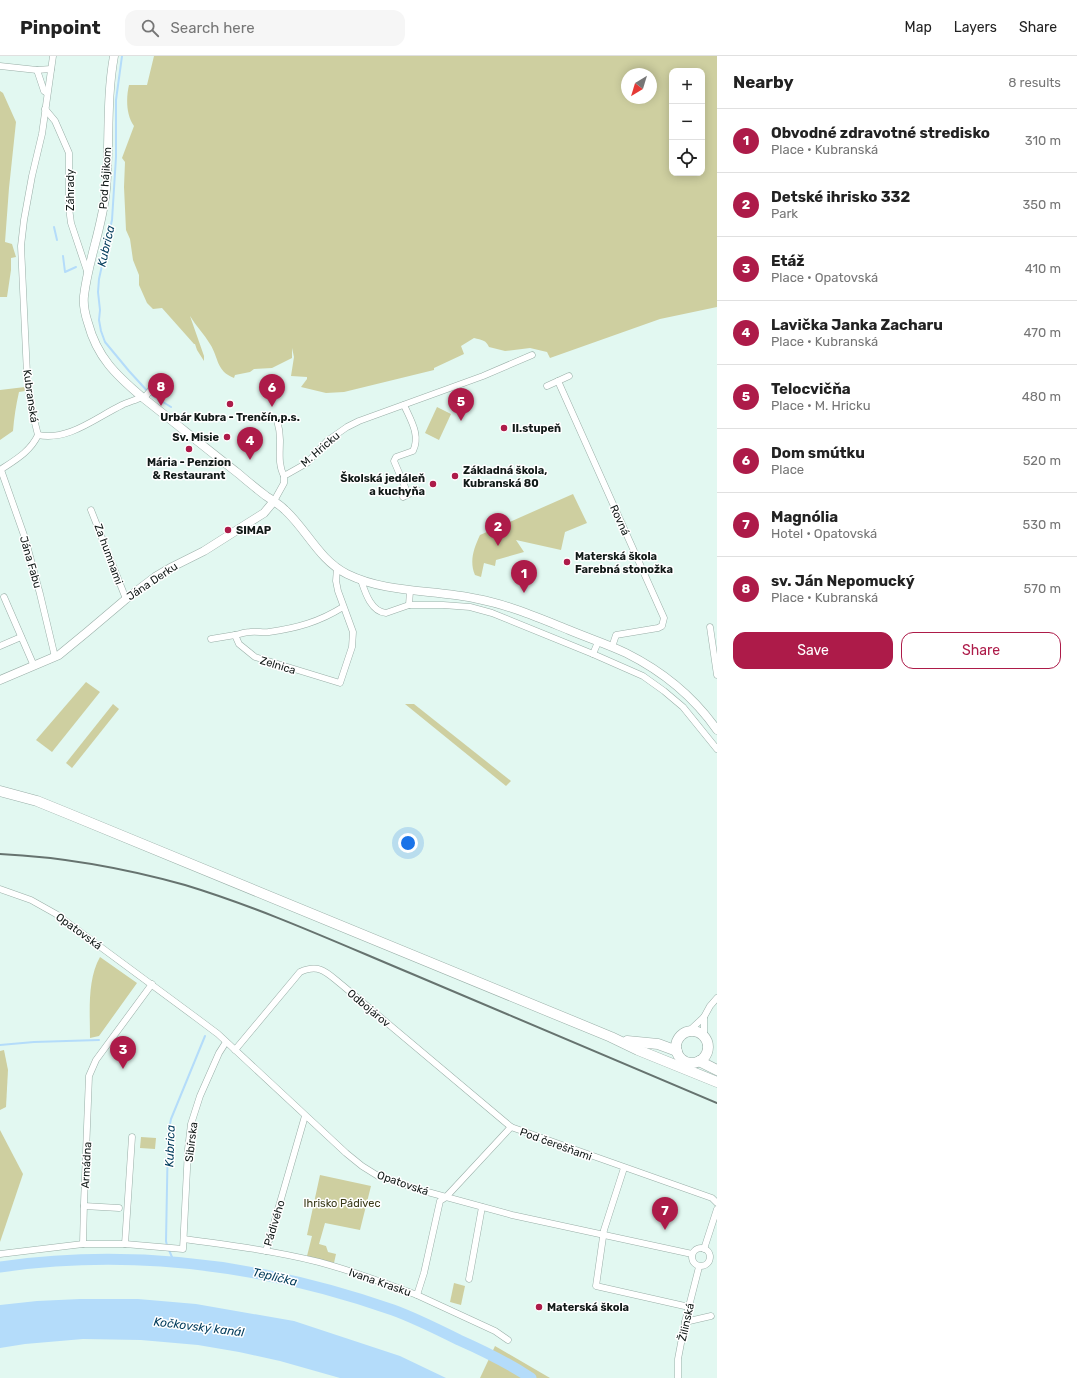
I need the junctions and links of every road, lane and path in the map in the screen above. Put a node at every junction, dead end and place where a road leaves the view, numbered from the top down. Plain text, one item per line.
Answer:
1 (52, 56) edge
2 (114, 56) edge
3 (0, 66) edge
4 (51, 69) junction
5 (37, 70) junction
6 (47, 93) junction
7 (45, 110) junction
8 (88, 274) junction
9 (532, 355) dead end
10 (569, 376) dead end
11 (558, 381) junction
12 (547, 386) dead end
13 (147, 394) junction
14 (404, 405) junction
15 (277, 420) dead end
16 (38, 435) junction
17 (0, 470) edge
18 (284, 476) junction
19 (418, 490) dead end
20 (274, 501) junction
21 (91, 510) dead end
22 (337, 568) junction
23 (361, 580) junction
24 (410, 591) junction
25 (444, 594) junction
26 (4, 597) dead end
27 (126, 599) junction
28 (496, 603) junction
29 (409, 605) junction
30 (443, 605) junction
31 (343, 608) junction
32 (492, 613) junction
33 (549, 622) junction
34 (710, 627) dead end
35 (544, 634) junction
36 (235, 635) junction
37 (21, 637) junction
38 (211, 639) dead end
39 (598, 642) junction
40 (0, 646) edge
41 (612, 647) junction
42 (593, 654) junction
43 (55, 657) junction
44 (34, 666) junction
45 (649, 666) junction
46 (717, 675) edge
47 (643, 676) junction
48 (0, 680) edge
49 (691, 699) junction
50 (683, 707) junction
51 (717, 730) edge
52 (717, 748) edge
53 (0, 790) edge
54 (0, 889) edge
55 (152, 984) junction
56 (717, 998) edge
57 (704, 1017) junction
58 (689, 1031) junction
59 (704, 1036) junction
60 (612, 1037) junction
61 (678, 1039) junction
62 (226, 1042) junction
63 (658, 1044) junction
64 (235, 1050) junction
65 (677, 1051) junction
66 (707, 1052) junction
67 (699, 1061) junction
68 (717, 1070) edge
69 (717, 1082) edge
70 (305, 1116) junction
71 (511, 1127) junction
72 (132, 1137) dead end
73 (624, 1168) junction
74 (446, 1197) junction
75 (717, 1203) edge
76 (84, 1206) junction
77 (482, 1207) junction
78 (119, 1208) dead end
79 (717, 1210) edge
80 (604, 1234) junction
81 (184, 1239) junction
82 (83, 1244) junction
83 (125, 1244) junction
84 (704, 1249) junction
85 (266, 1251) junction
86 (0, 1254) edge
87 (692, 1254) junction
88 (710, 1258) junction
89 (717, 1259) edge
90 (699, 1266) junction
91 (469, 1278) dead end
92 (417, 1295) junction
93 (689, 1307) junction
94 (711, 1316) dead end
95 (685, 1322) junction
96 (508, 1340) dead end
97 (678, 1378) edge

1 - 4 street, Kubranská
2 - 8 street, Pod hájikom
3 - 5 street
4 - 5 street
4 - 6 street, Kubranská
5 - 6 street
6 - 7 street, Kubranská
7 - 8 street, Záhrady
7 - 16 street, Kubranská
8 - 13 street, Pod hájikom
9 - 14 street, M. Hricku
10 - 11 street
11 - 12 street
11 - 41 street, Rovná
13 - 16 street, Kubranská
13 - 20 street
14 - 18 street, M. Hricku
14 - 19 street
15 - 18 street
16 - 17 street
17 - 43 street, Jána Fabu
18 - 20 street
20 - 22 street
20 - 27 street, Jána Derku
21 - 27 street, Za humnami
22 - 23 street
22 - 31 street, Zelnica
23 - 24 street
23 - 29 street
24 - 25 street
24 - 29 street
25 - 28 street
25 - 30 street
26 - 37 street
27 - 43 street, Jána Derku
28 - 32 street
28 - 33 street
29 - 30 street
30 - 32 street
31 - 36 street
31 - 36 street, Zelnica
32 - 35 street
33 - 35 street
33 - 39 street
34 - 46 street
35 - 42 street
36 - 38 street
37 - 40 street
37 - 44 street
39 - 41 street
39 - 42 street
41 - 45 street
42 - 47 street
43 - 44 street, Jána Derku
44 - 48 street, Jána Derku
45 - 47 street
45 - 49 street
47 - 50 street
49 - 50 street
49 - 51 street
50 - 52 street
53 - 60 main road
54 - 55 street, Opatovská
55 - 62 street, Opatovská
55 - 76 street, Armádna
56 - 57 street
57 - 58 street
57 - 59 street
58 - 59 main road
58 - 61 main road
59 - 66 main road
60 - 63 main road
60 - 69 main road
61 - 63 main road
61 - 65 main road
62 - 64 street, Opatovská
62 - 81 street, Sibírska
63 - 65 main road
64 - 70 street, Opatovská
64 - 71 street, Odbojárov
65 - 67 main road
66 - 67 main road
66 - 68 main road
67 - 68 main road
70 - 74 street, Opatovská
70 - 85 street, Pádivého
71 - 73 street, Pod čerešňami
71 - 74 street, Pod čerešňami
72 - 83 street
73 - 75 street, Pod čerešňami
73 - 80 street
74 - 77 street, Opatovská
74 - 92 street, Ivana Krasku
76 - 78 street
76 - 82 street, Armádna
77 - 80 street, Opatovská
77 - 91 street
79 - 84 street
80 - 87 street, Opatovská
80 - 93 street
81 - 83 street, Sibírska
81 - 85 street, Pádivého
82 - 83 street
82 - 86 street
84 - 87 street
84 - 88 street
85 - 92 street, Ivana Krasku
87 - 90 street
88 - 89 street
88 - 90 street
90 - 93 street, Žilinská
92 - 96 street
93 - 95 street, Žilinská
94 - 95 street
95 - 97 street, Žilinská

